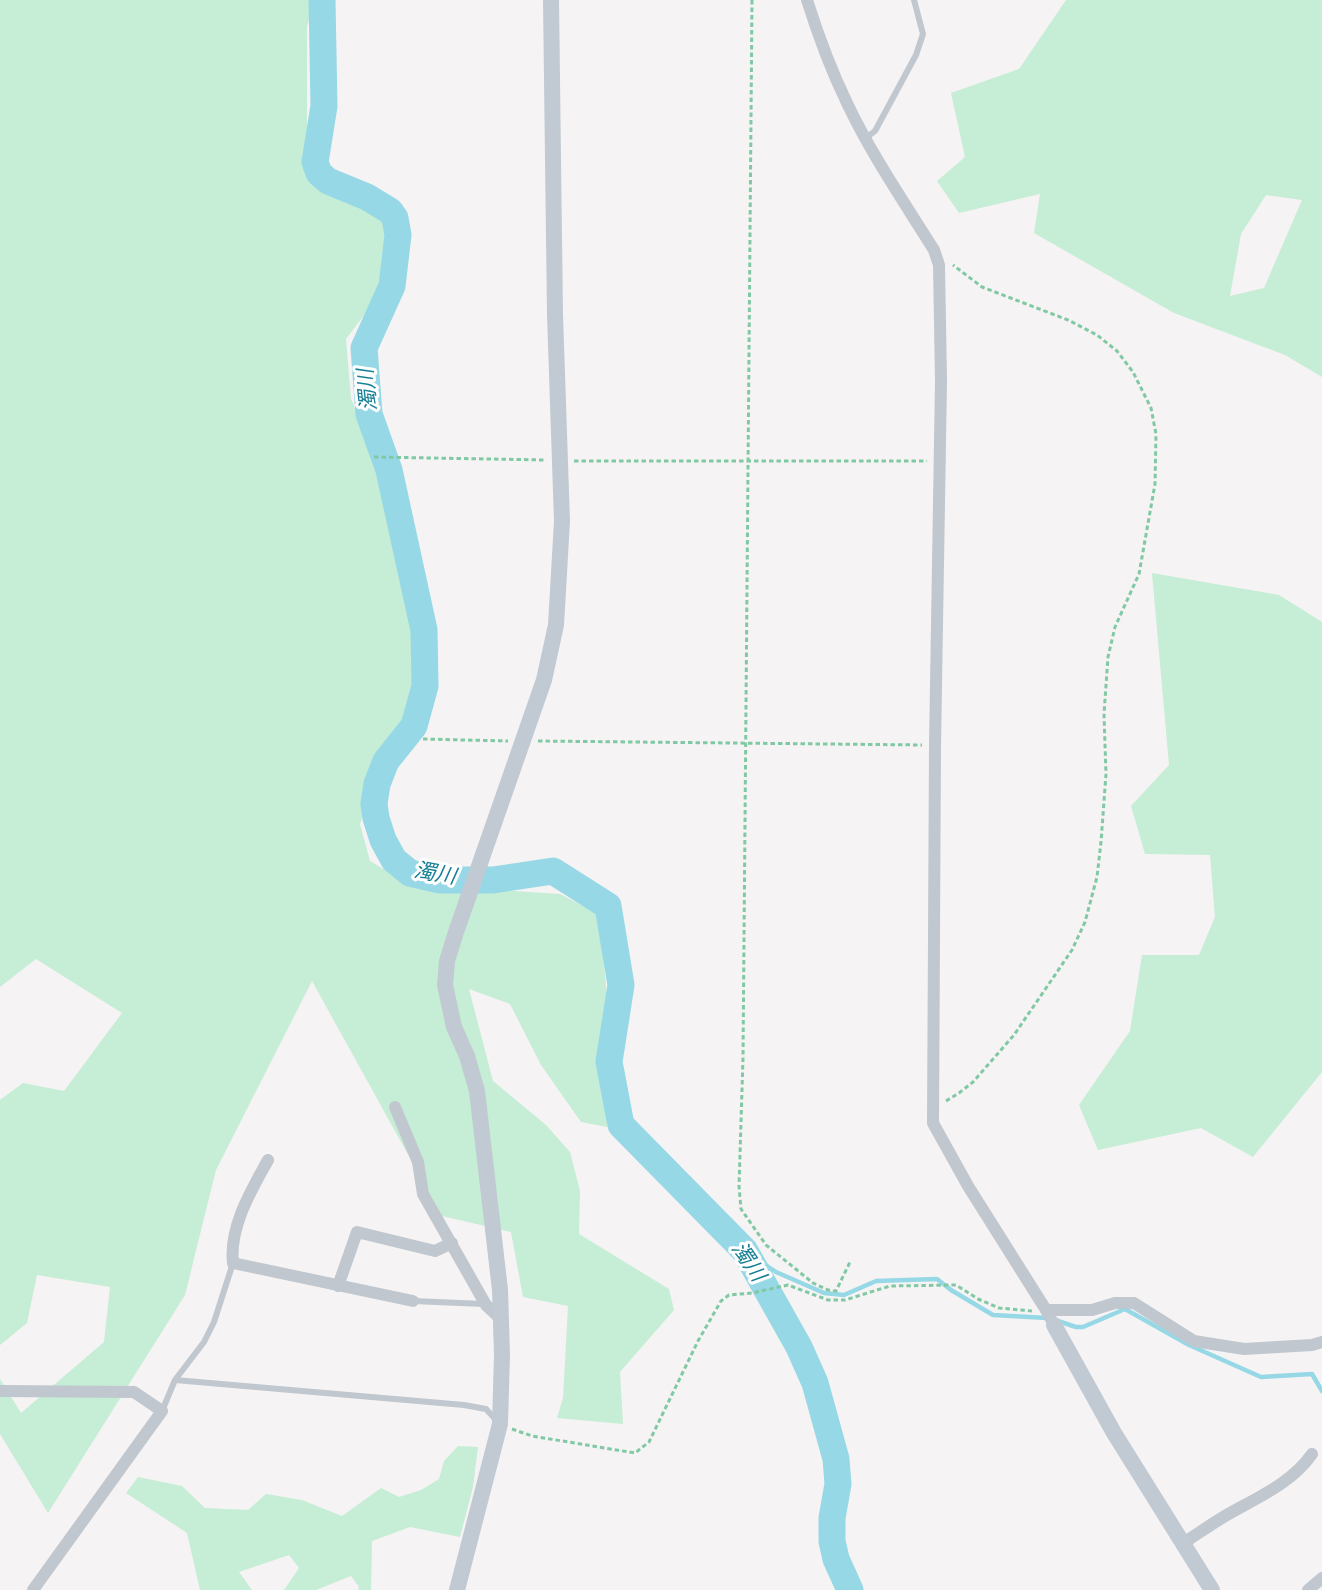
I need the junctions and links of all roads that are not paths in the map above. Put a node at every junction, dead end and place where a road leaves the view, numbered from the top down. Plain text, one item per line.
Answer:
1 (551, 0) edge
2 (807, 0) edge
3 (914, 0) edge
4 (866, 138) junction
5 (395, 1107) dead end
6 (268, 1160) dead end
7 (452, 1243) junction
8 (233, 1263) junction
9 (338, 1286) junction
10 (413, 1301) joint
11 (486, 1305) junction
12 (1049, 1317) junction
13 (502, 1320) junction
14 (1322, 1342) edge
15 (175, 1380) junction
16 (0, 1391) edge
17 (162, 1411) junction
18 (500, 1424) junction
19 (1312, 1454) dead end
20 (1182, 1544) junction
21 (1322, 1578) edge
22 (33, 1590) edge
23 (457, 1590) edge
24 (1212, 1590) edge
25 (1308, 1590) edge

1 - 13 street
2 - 4 street
3 - 4 lane
4 - 12 street
5 - 7 street
6 - 8 street
7 - 9 street
7 - 11 street
8 - 9 street
8 - 15 lane
9 - 10 street
10 - 11 lane
11 - 13 street
12 - 14 street
12 - 20 street
13 - 18 street
15 - 17 lane
15 - 18 lane
16 - 17 street
17 - 22 street
18 - 23 street
19 - 20 street
20 - 24 street
21 - 25 street

